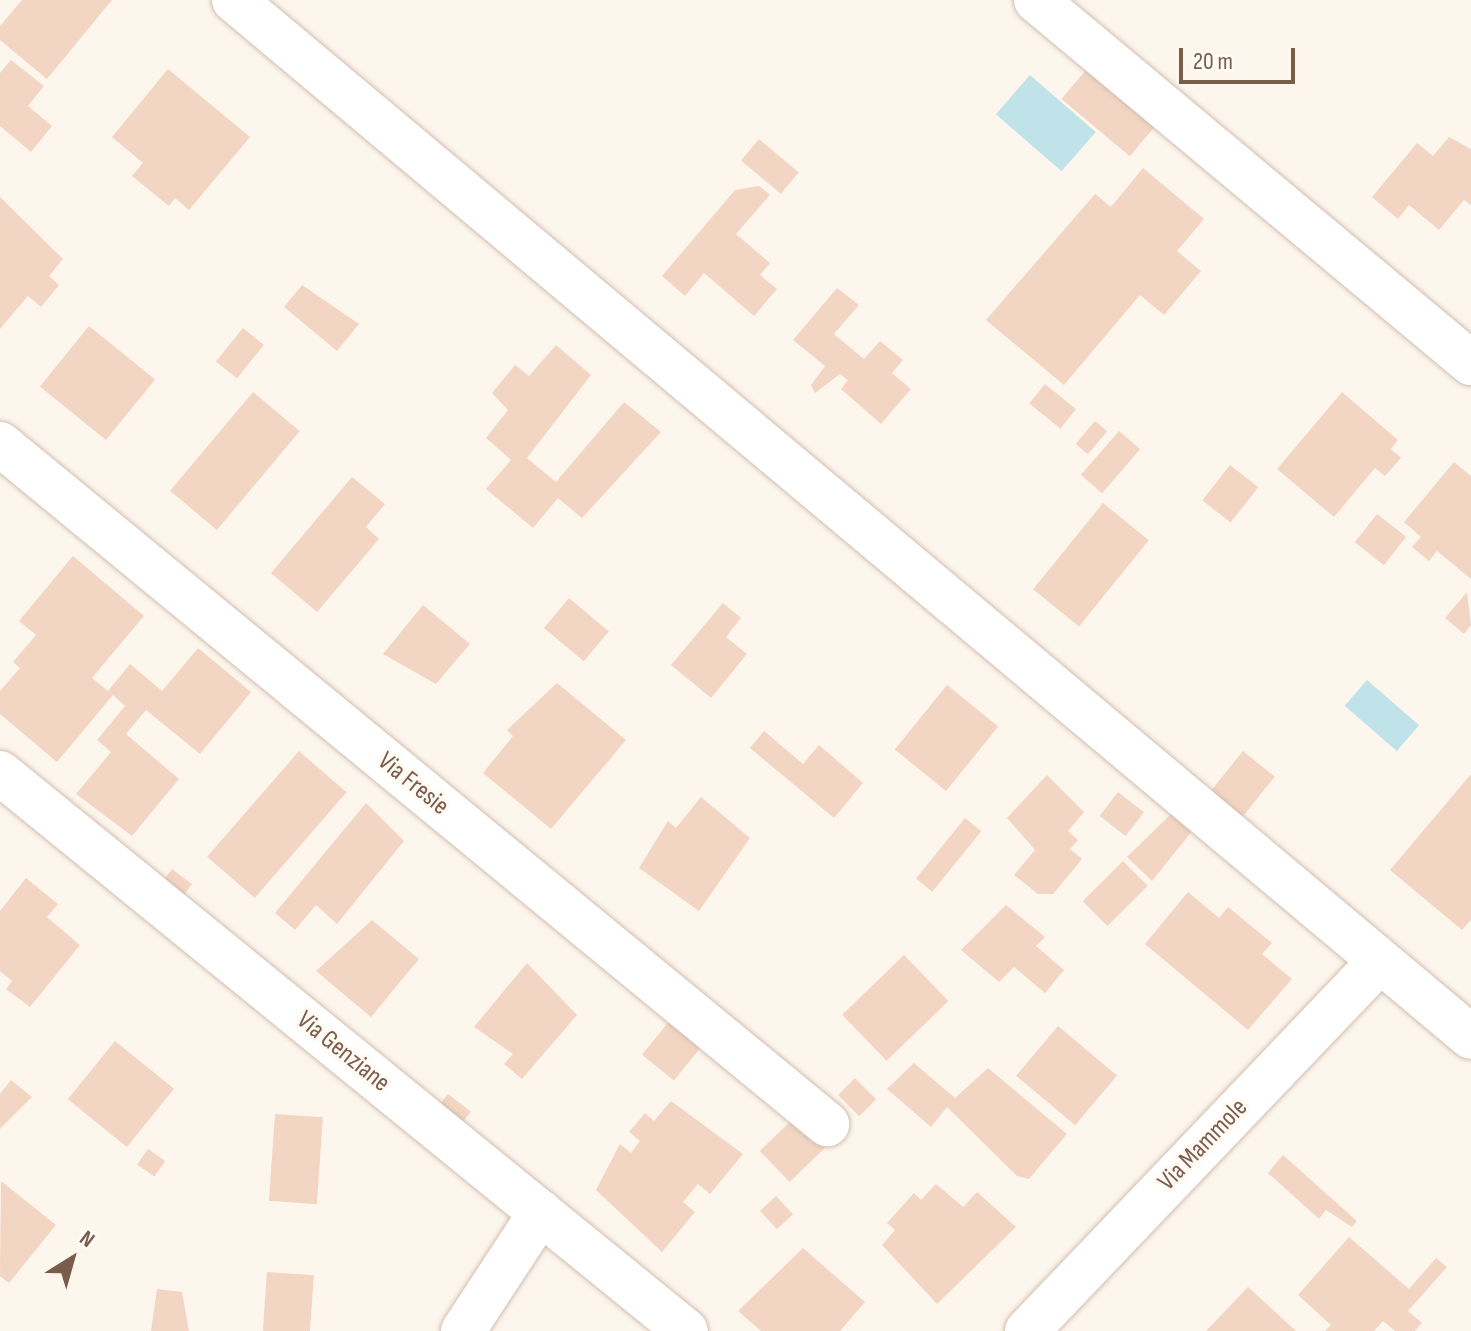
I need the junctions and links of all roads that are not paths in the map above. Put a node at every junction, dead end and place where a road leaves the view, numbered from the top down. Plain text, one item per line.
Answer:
1 (234, 0) edge
2 (1036, 0) edge
3 (1471, 363) edge
4 (0, 444) edge
5 (0, 773) edge
6 (1380, 961) junction
7 (1471, 1037) edge
8 (827, 1124) dead end
9 (541, 1212) junction
10 (463, 1331) edge
11 (686, 1331) edge
12 (1027, 1331) edge

1 - 6 street
2 - 3 street
4 - 8 street, Via Fresie
5 - 9 street, Via Genziane
6 - 7 street
6 - 12 street, Via Mammole
9 - 10 street
9 - 11 street, Via Genziane

